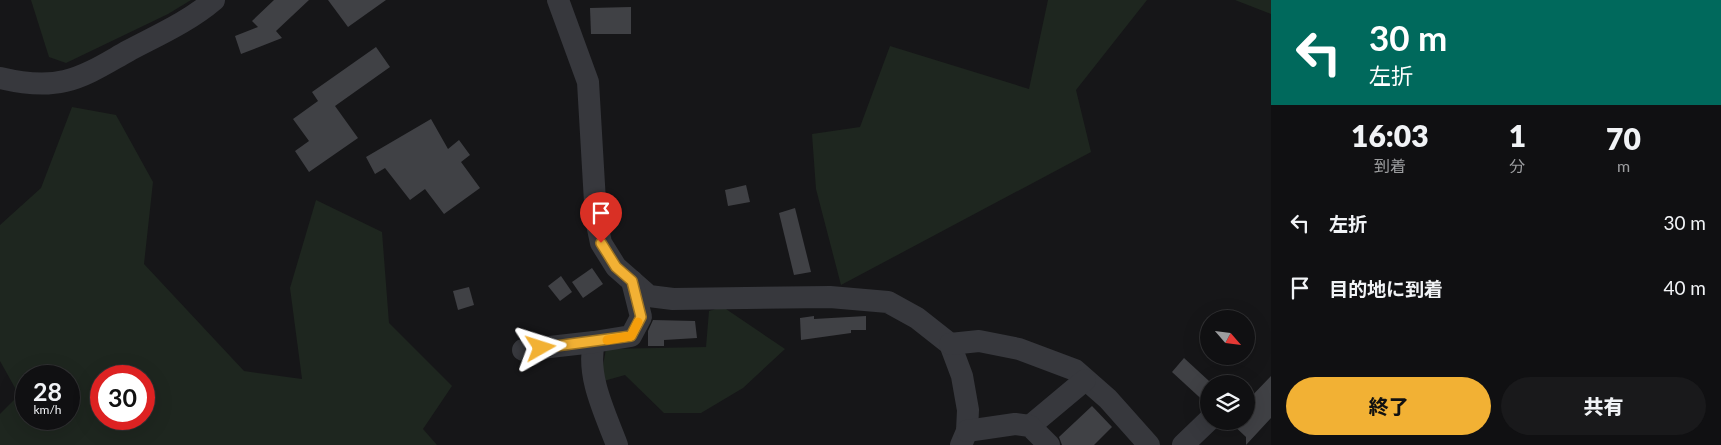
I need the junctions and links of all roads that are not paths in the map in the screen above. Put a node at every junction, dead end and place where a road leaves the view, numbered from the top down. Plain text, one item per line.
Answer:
1 (214, 0) edge
2 (558, 0) edge
3 (0, 78) edge
4 (632, 281) junction
5 (594, 342) junction
6 (950, 344) junction
7 (523, 350) dead end
8 (1085, 380) junction
9 (1030, 426) junction
10 (1200, 429) edge
11 (964, 438) edge
12 (617, 445) edge
13 (1049, 445) edge
14 (1149, 445) edge
15 (1183, 445) edge

1 - 3 street
2 - 4 street
4 - 5 street
4 - 6 street
5 - 7 street
5 - 12 street
6 - 8 street
6 - 11 street
8 - 9 street
8 - 14 street
9 - 11 street
9 - 13 street
10 - 15 street

